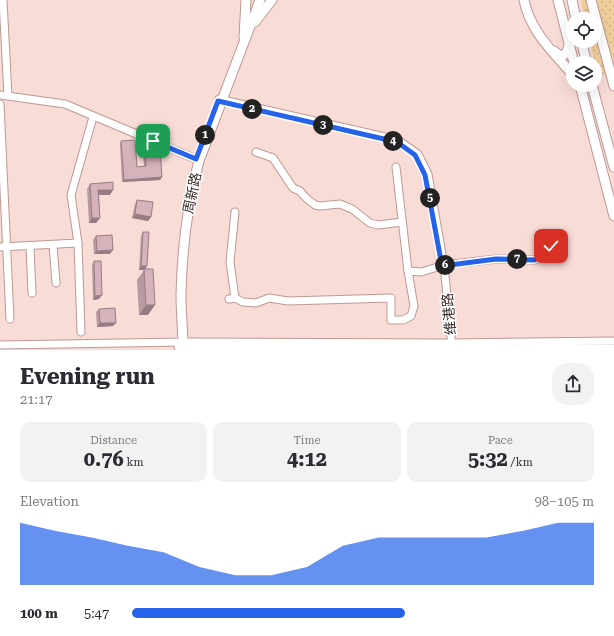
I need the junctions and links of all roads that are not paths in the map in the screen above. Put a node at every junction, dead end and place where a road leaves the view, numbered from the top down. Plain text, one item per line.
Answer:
1 (3, 0) edge
2 (246, 0) edge
3 (259, 0) edge
4 (272, 0) edge
5 (525, 0) edge
6 (558, 0) edge
7 (572, 0) edge
8 (590, 0) edge
9 (575, 12) edge
10 (593, 12) edge
11 (566, 33) edge
12 (245, 37) junction
13 (602, 43) edge
14 (568, 48) edge
15 (566, 67) edge
16 (612, 78) edge
17 (614, 90) edge
18 (582, 92) edge
19 (594, 92) edge
20 (0, 95) edge
21 (8, 96) junction
22 (220, 100) junction
23 (0, 104) edge
24 (93, 117) junction
25 (605, 133) junction
26 (614, 142) edge
27 (256, 152) dead end
28 (1, 153) edge
29 (196, 159) junction
30 (396, 167) dead end
31 (614, 167) edge
32 (235, 212) dead end
33 (614, 216) edge
34 (402, 222) junction
35 (78, 243) junction
36 (53, 245) junction
37 (30, 246) junction
38 (551, 246) dead end
39 (3, 247) edge
40 (443, 265) junction
41 (408, 271) junction
42 (56, 283) dead end
43 (32, 293) dead end
44 (10, 319) dead end
45 (81, 332) dead end
46 (614, 341) edge
47 (0, 345) edge
48 (182, 346) edge
49 (89, 347) edge
50 (451, 347) edge
51 (614, 348) edge
52 (0, 350) edge

1 - 21 street
2 - 12 main road
3 - 12 main road, 周新路
4 - 12 main road
5 - 14 main road
5 - 15 main road
6 - 11 main road
7 - 9 main road
8 - 10 main road
8 - 16 main road
12 - 22 main road, 周新路
13 - 16 main road
16 - 17 main road
18 - 33 main road
19 - 25 main road
20 - 21 street
21 - 24 street
22 - 29 main road, 周新路
22 - 40 street, 维港路
22 - 48 main road, 周新路
23 - 28 street
24 - 29 street
24 - 35 street
25 - 26 main road
25 - 31 main road
27 - 34 street
28 - 39 street
29 - 48 main road, 周新路
30 - 34 street
32 - 41 street
34 - 41 street
35 - 36 street
35 - 45 street
36 - 37 street
36 - 42 street
37 - 39 street
37 - 43 street
38 - 40 street
39 - 44 street
40 - 41 street
40 - 50 street, 维港路
46 - 50 street
47 - 49 street
48 - 49 street
48 - 50 street
49 - 52 street
50 - 51 street

